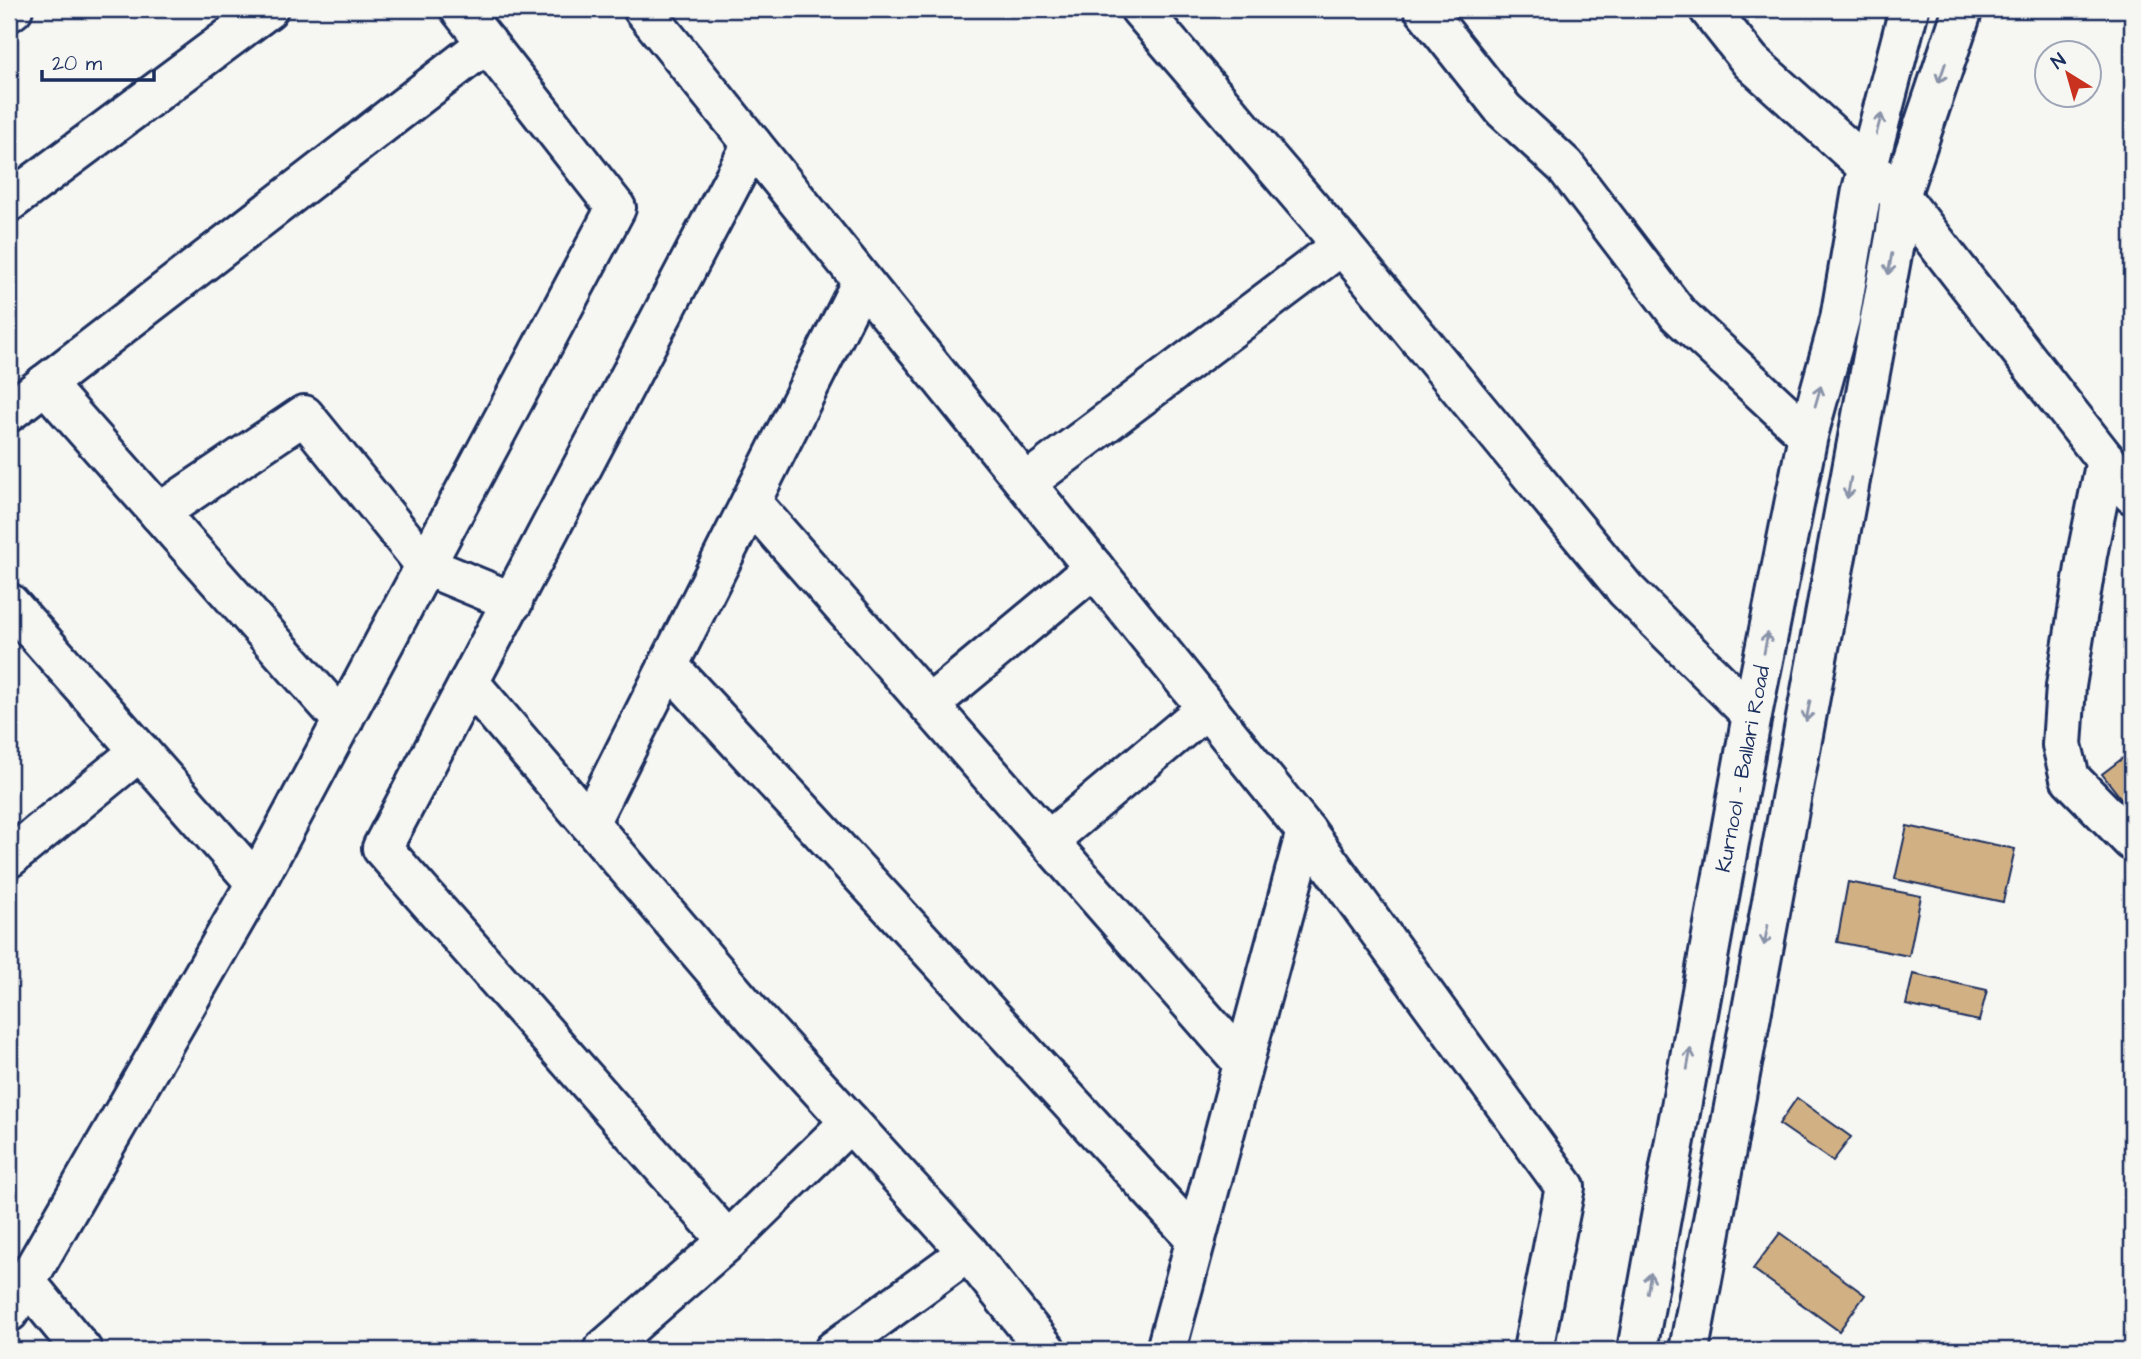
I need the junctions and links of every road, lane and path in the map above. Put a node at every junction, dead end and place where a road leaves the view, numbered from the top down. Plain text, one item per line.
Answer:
1 (268, 9) edge
2 (460, 9) edge
3 (643, 9) edge
4 (1140, 9) edge
5 (1424, 9) edge
6 (1709, 9) edge
7 (1909, 9) edge
8 (1963, 9) edge
9 (487, 43) junction
10 (752, 144) junction
11 (1864, 179) junction
12 (1900, 196) junction
13 (9, 202) edge
14 (1342, 245) junction
15 (862, 281) junction
16 (45, 384) junction
17 (9, 412) edge
18 (1808, 435) junction
19 (2106, 460) junction
20 (1026, 483) junction
21 (2132, 494) edge
22 (751, 502) junction
23 (159, 513) junction
24 (426, 566) junction
25 (1094, 568) junction
26 (513, 601) junction
27 (9, 603) edge
28 (668, 665) junction
29 (469, 682) junction
30 (929, 705) junction
31 (1207, 708) junction
32 (1752, 715) junction
33 (343, 721) junction
34 (140, 751) junction
35 (589, 823) junction
36 (1306, 831) junction
37 (1048, 841) junction
38 (2132, 841) edge
39 (9, 858) edge
40 (256, 883) junction
41 (1243, 1063) junction
42 (850, 1122) junction
43 (1196, 1239) junction
44 (728, 1241) junction
45 (968, 1252) junction
46 (17, 1297) edge
47 (9, 1331) edge
48 (74, 1341) edge
49 (603, 1350) edge
50 (834, 1350) edge
51 (1046, 1350) edge
52 (1166, 1350) edge
53 (1533, 1350) edge
54 (1637, 1350) edge
55 (1689, 1350) edge

1 - 13 street
2 - 9 street
3 - 10 street
4 - 14 street
5 - 18 street
6 - 11 street
11 -> 7 street, Kurnool - Ballari Road
8 -> 12 street
9 - 16 street
9 - 24 street
10 - 15 street
10 - 26 street
11 - 12 street
18 -> 11 street, Kurnool - Ballari Road
12 - 19 street
12 -> 55 street
14 - 20 street
14 - 32 street
15 - 20 street
15 - 22 street
16 - 17 street
16 - 23 street
32 -> 18 street, Kurnool - Ballari Road
19 - 21 street
19 - 38 street
20 - 25 street
22 - 28 street
22 - 30 street
23 - 24 street
23 - 33 street
24 - 26 street
24 - 33 street
25 - 30 street
25 - 31 street
26 - 29 street
27 - 34 street
28 - 35 street
28 - 43 street
29 - 35 street
29 - 44 street
30 - 37 street
31 - 36 street
31 - 37 street
54 -> 32 street, Kurnool - Ballari Road
33 - 40 street
34 - 39 street
34 - 40 street
35 - 42 street
36 - 41 street
36 - 53 street
37 - 41 street
40 - 46 street
41 - 43 street
42 - 44 street
42 - 45 street
43 - 52 street
44 - 49 street
45 - 50 street
45 - 51 street
46 - 48 street
47 - 48 street

